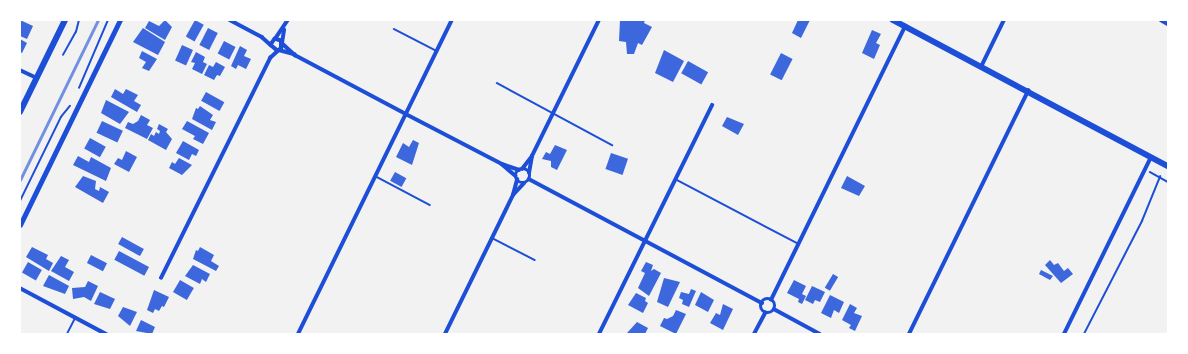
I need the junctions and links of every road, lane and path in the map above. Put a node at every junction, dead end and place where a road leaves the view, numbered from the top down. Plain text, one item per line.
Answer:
1 (65, 20) edge
2 (79, 20) edge
3 (108, 20) edge
4 (120, 20) edge
5 (230, 20) edge
6 (288, 20) edge
7 (452, 20) edge
8 (599, 20) edge
9 (893, 20) edge
10 (1004, 20) edge
11 (1161, 20) edge
12 (1168, 24) edge
13 (905, 26) junction
14 (285, 27) junction
15 (394, 29) dead end
16 (262, 37) junction
17 (275, 39) junction
18 (282, 43) junction
19 (271, 46) junction
20 (278, 50) junction
21 (437, 51) junction
22 (295, 54) junction
23 (63, 55) dead end
24 (270, 58) junction
25 (981, 67) junction
26 (20, 70) edge
27 (37, 78) junction
28 (497, 83) dead end
29 (1028, 91) junction
30 (76, 93) dead end
31 (73, 99) dead end
32 (712, 105) dead end
33 (20, 112) edge
34 (553, 113) junction
35 (406, 114) junction
36 (612, 145) dead end
37 (532, 156) junction
38 (1151, 157) junction
39 (502, 164) junction
40 (1168, 166) edge
41 (1145, 168) junction
42 (521, 169) junction
43 (529, 173) junction
44 (375, 176) junction
45 (1160, 177) junction
46 (516, 178) junction
47 (529, 179) junction
48 (676, 179) junction
49 (1168, 182) edge
50 (524, 183) junction
51 (513, 196) junction
52 (20, 201) edge
53 (430, 205) dead end
54 (20, 225) edge
55 (492, 238) junction
56 (645, 240) junction
57 (799, 244) junction
58 (535, 260) dead end
59 (161, 278) dead end
60 (20, 288) edge
61 (771, 300) junction
62 (762, 303) junction
63 (774, 309) junction
64 (765, 312) junction
65 (75, 318) junction
66 (67, 334) edge
67 (106, 334) edge
68 (298, 334) edge
69 (445, 334) edge
70 (599, 334) edge
71 (754, 334) edge
72 (820, 334) edge
73 (909, 334) edge
74 (1064, 334) edge
75 (1084, 334) edge

1 - 27 highway
2 - 23 path
3 - 30 path
4 - 54 street
5 - 16 street
6 - 14 street
7 - 21 street
8 - 34 street
9 - 13 highway
10 - 25 street
11 - 12 street
13 - 25 highway
13 - 57 street
14 - 17 street
14 - 18 street
15 - 21 lane
16 - 17 street
16 - 19 street
17 - 18 street
17 - 19 street
18 - 20 street
18 - 22 street
19 - 20 street
19 - 24 street
20 - 22 street
20 - 24 street
21 - 35 street
22 - 35 street
24 - 59 street
25 - 29 highway
26 - 27 street
27 - 33 highway
28 - 34 lane
29 - 38 highway
29 - 73 street
31 - 52 path
32 - 48 street
34 - 36 lane
34 - 37 street
35 - 39 street
35 - 44 street
37 - 42 street
37 - 43 street
38 - 40 highway
38 - 41 street
39 - 42 street
39 - 46 street
41 - 45 path
41 - 74 street
42 - 43 street
42 - 46 street
43 - 47 street
44 - 53 lane
44 - 68 street
45 - 49 path
45 - 75 path
46 - 50 street
46 - 51 street
47 - 50 street
47 - 56 street
48 - 56 street
48 - 57 lane
50 - 51 street
51 - 55 street
55 - 58 lane
55 - 69 street
56 - 62 street
56 - 70 street
57 - 61 street
60 - 65 street
61 - 62 street
61 - 63 street
62 - 64 street
63 - 64 street
63 - 72 street
64 - 71 street
65 - 66 lane
65 - 67 street

